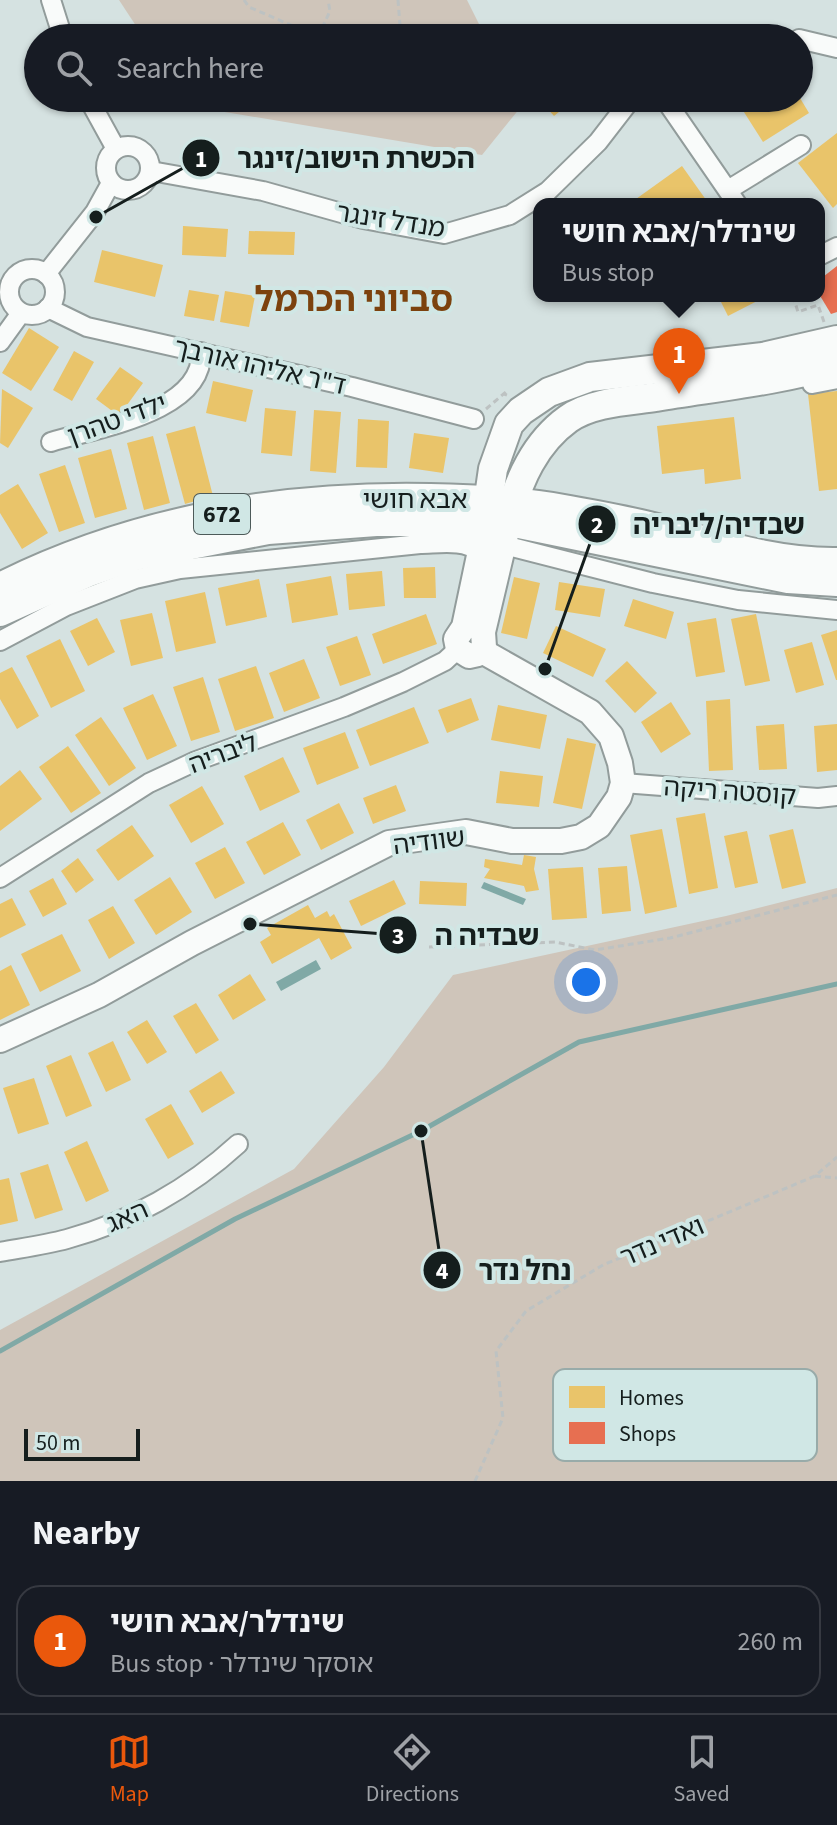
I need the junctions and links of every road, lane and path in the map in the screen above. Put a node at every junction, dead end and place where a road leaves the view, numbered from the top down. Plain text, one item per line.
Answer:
1 (51, 0) edge
2 (244, 0) edge
3 (328, 0) edge
4 (398, 0) edge
5 (59, 24) edge
6 (289, 24) edge
7 (324, 24) edge
8 (400, 24) edge
9 (813, 42) edge
10 (837, 48) edge
11 (96, 112) edge
12 (621, 112) edge
13 (674, 112) edge
14 (801, 145) dead end
15 (116, 149) junction
16 (151, 171) junction
17 (111, 183) junction
18 (732, 197) edge
19 (537, 198) edge
20 (533, 200) edge
21 (7, 274) edge
22 (46, 274) junction
23 (795, 302) edge
24 (48, 308) junction
25 (21, 313) junction
26 (0, 342) edge
27 (835, 348) edge
28 (201, 352) junction
29 (837, 379) edge
30 (812, 384) dead end
31 (474, 419) dead end
32 (51, 442) dead end
33 (529, 465) junction
34 (493, 469) junction
35 (566, 509) junction
36 (451, 510) junction
37 (495, 527) junction
38 (837, 562) edge
39 (837, 582) edge
40 (0, 587) edge
41 (837, 610) edge
42 (0, 612) edge
43 (472, 640) junction
44 (0, 641) edge
45 (623, 783) junction
46 (837, 796) edge
47 (0, 878) edge
48 (837, 895) edge
49 (429, 947) dead end
50 (0, 1040) edge
51 (238, 1144) dead end
52 (837, 1157) edge
53 (815, 1176) junction
54 (837, 1178) edge
55 (0, 1252) edge
56 (475, 1481) edge

1 - 5 street
2 - 6 path
3 - 7 path
4 - 8 path
9 - 10 street
11 - 15 street
12 - 19 street, מנדל זינגר
13 - 18 street
14 - 18 street
15 - 16 street
15 - 17 street
16 - 17 street
16 - 20 street, מנדל זינגר
17 - 22 street
21 - 22 street
21 - 25 street
22 - 24 street
23 - 27 path
24 - 25 street
24 - 28 street, ד"ר אליהו אורבך
25 - 26 street
27 - 33 main road
27 - 34 main road
28 - 31 street, ד"ר אליהו אורבך
28 - 32 street, ילדי טהרן
29 - 30 street
33 - 35 main road
33 - 37 main road
34 - 36 main road
34 - 37 main road
35 - 37 main road, אבא חושי / 672
35 - 38 main road, אבא חושי / 672
36 - 37 main road, אבא חושי / 672
36 - 37 main road
36 - 40 main road, אבא חושי / 672
36 - 42 main road, אבא חושי / 672
37 - 39 main road, אבא חושי / 672
37 - 41 street, אבא חושי
37 - 43 street
37 - 44 street, אבא חושי
43 - 45 street
43 - 47 street, ליבריה
45 - 46 street, קוסטה ריקה
45 - 50 street, שוודיה
48 - 49 path
51 - 55 street, האג
52 - 53 path, ואדי נדר
53 - 54 path
53 - 56 path, ואדי נדר

